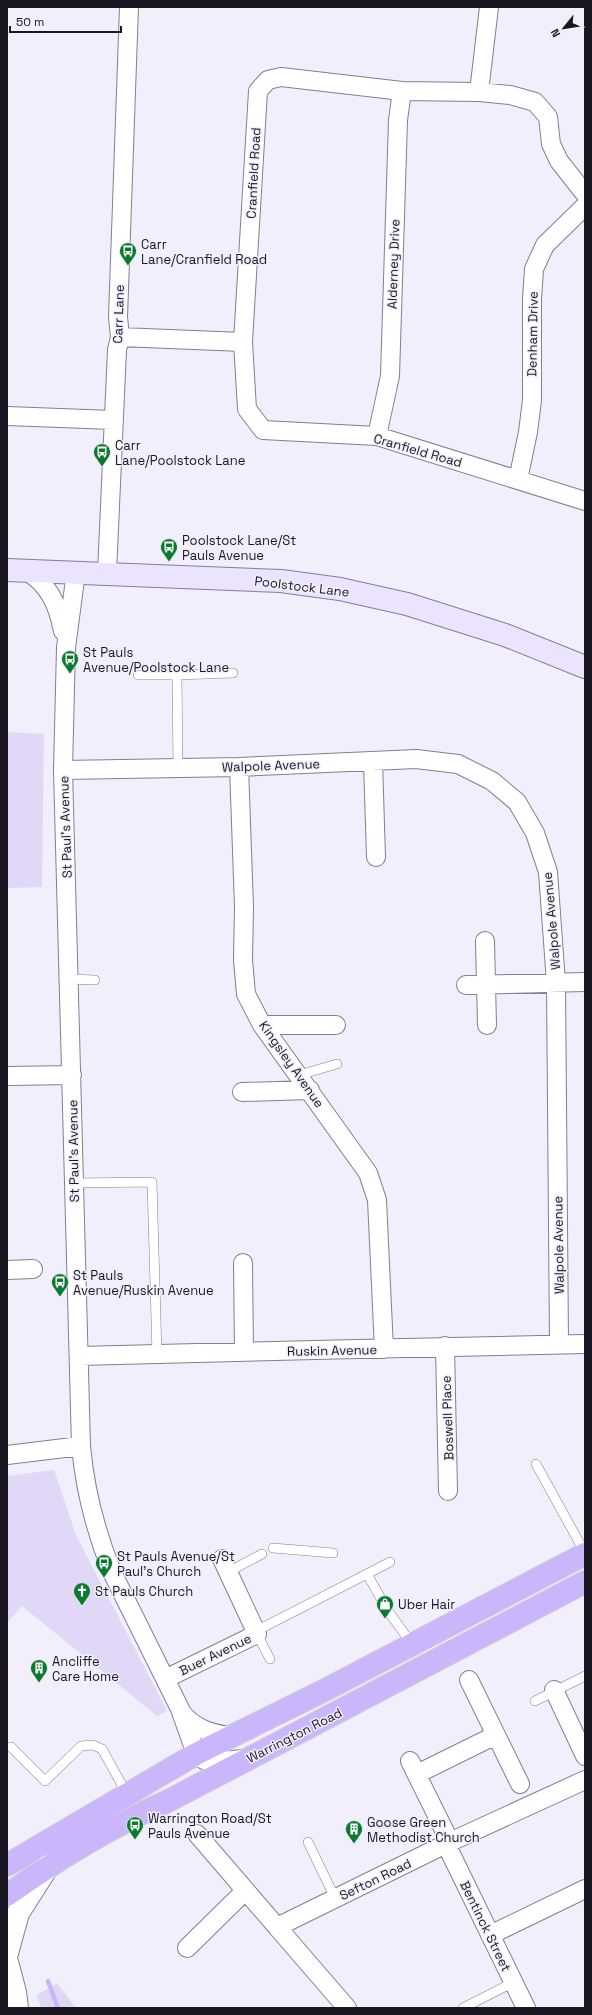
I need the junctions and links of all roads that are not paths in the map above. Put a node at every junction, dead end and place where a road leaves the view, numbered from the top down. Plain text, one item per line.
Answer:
1 (129, 7) edge
2 (489, 7) edge
3 (402, 91) junction
4 (479, 92) junction
5 (585, 194) edge
6 (585, 206) edge
7 (120, 337) junction
8 (243, 342) junction
9 (7, 416) edge
10 (113, 420) junction
11 (377, 436) junction
12 (518, 480) junction
13 (585, 501) edge
14 (16, 570) edge
15 (76, 572) junction
16 (107, 573) junction
17 (66, 648) junction
18 (585, 666) edge
19 (233, 673) dead end
20 (138, 674) dead end
21 (177, 675) junction
22 (373, 761) junction
23 (178, 767) junction
24 (239, 767) junction
25 (63, 770) junction
26 (376, 858) dead end
27 (485, 941) dead end
28 (70, 979) junction
29 (95, 980) dead end
30 (585, 982) edge
31 (556, 983) junction
32 (466, 985) dead end
33 (486, 985) junction
34 (262, 1024) junction
35 (336, 1025) dead end
36 (487, 1025) dead end
37 (336, 1064) dead end
38 (72, 1075) junction
39 (299, 1075) junction
40 (7, 1076) edge
41 (310, 1090) junction
42 (242, 1092) dead end
43 (74, 1183) junction
44 (243, 1263) dead end
45 (33, 1269) dead end
46 (7, 1270) edge
47 (559, 1344) junction
48 (585, 1344) edge
49 (445, 1346) junction
50 (384, 1349) junction
51 (244, 1352) junction
52 (157, 1354) junction
53 (79, 1356) junction
54 (81, 1446) junction
55 (7, 1455) edge
56 (536, 1464) dead end
57 (448, 1491) dead end
58 (274, 1548) dead end
59 (333, 1553) dead end
60 (585, 1553) edge
61 (262, 1554) dead end
62 (390, 1562) dead end
63 (225, 1566) joint
64 (367, 1574) junction
65 (584, 1583) edge
66 (256, 1632) junction
67 (412, 1644) junction
68 (270, 1659) dead end
69 (585, 1676) edge
70 (165, 1679) junction
71 (469, 1680) dead end
72 (554, 1690) junction
73 (535, 1701) dead end
74 (180, 1709) junction
75 (496, 1735) junction
76 (229, 1736) junction
77 (11, 1747) dead end
78 (196, 1754) junction
79 (585, 1756) edge
80 (250, 1758) junction
81 (585, 1780) edge
82 (520, 1784) dead end
83 (127, 1794) junction
84 (197, 1834) dead end
85 (308, 1842) dead end
86 (448, 1843) junction
87 (7, 1864) edge
88 (48, 1866) junction
89 (585, 1889) edge
90 (245, 1891) junction
91 (7, 1895) edge
92 (335, 1898) junction
93 (278, 1927) junction
94 (490, 1935) junction
95 (187, 1948) dead end
96 (7, 1953) edge
97 (7, 1962) edge
98 (514, 1982) junction
99 (7, 2002) edge
100 (344, 2007) edge
101 (13, 2008) edge
102 (17, 2008) edge
103 (463, 2008) edge
104 (526, 2008) edge

1 - 7 street, Carr Lane
2 - 4 street
3 - 4 street, Cranfield Road
3 - 8 street, Cranfield Road
3 - 11 street, Alderney Drive
4 - 5 street, Cranfield Road
6 - 12 street, Denham Drive
7 - 8 street
7 - 10 street, Carr Lane
8 - 11 street, Cranfield Road
9 - 10 street
10 - 16 street, Carr Lane
11 - 12 street, Cranfield Road
12 - 13 street, Cranfield Road
14 - 15 main road, Poolstock Lane
14 - 17 street
15 - 16 main road, Poolstock Lane
15 - 17 street, St Paul's Avenue
16 - 18 main road, Poolstock Lane
17 - 25 street, St Paul's Avenue
19 - 21 lane
20 - 21 lane
21 - 23 lane
22 - 24 street, Walpole Avenue
22 - 26 street
22 - 31 street, Walpole Avenue
23 - 24 street, Walpole Avenue
23 - 25 street, Walpole Avenue
24 - 34 street, Kingsley Avenue
25 - 28 street, St Paul's Avenue
27 - 33 street
28 - 29 lane
28 - 38 street, St Paul's Avenue
30 - 31 street
31 - 33 street
31 - 47 street, Walpole Avenue
32 - 33 street
33 - 36 street
34 - 35 street
34 - 39 street, Kingsley Avenue
37 - 39 lane
38 - 40 street
38 - 43 street, St Paul's Avenue
39 - 41 street, Kingsley Avenue
41 - 42 street
41 - 50 street, Kingsley Avenue
43 - 52 lane
43 - 53 street, St Paul's Avenue
44 - 51 street
45 - 46 street
47 - 48 street, Ruskin Avenue
47 - 49 street, Ruskin Avenue
49 - 50 street, Ruskin Avenue
49 - 57 street, Boswell Place
50 - 51 street, Ruskin Avenue
51 - 52 street, Ruskin Avenue
52 - 53 street, Ruskin Avenue
53 - 54 street, St Paul's Avenue
54 - 55 street
54 - 70 street, St Paul's Avenue
56 - 60 lane
58 - 59 lane
60 - 67 highway, Warrington Road
61 - 63 lane
62 - 64 lane
63 - 66 street, Buer Avenue
64 - 66 lane
64 - 67 lane
65 - 80 highway, Warrington Road
66 - 68 lane
66 - 70 street, Buer Avenue
67 - 76 highway, Warrington Road
69 - 72 lane
70 - 74 street, St Paul's Avenue
71 - 75 street
72 - 73 lane
72 - 79 street
74 - 76 street, St Paul's Avenue
74 - 78 street, St Paul's Avenue
75 - 82 street
75 - 86 street, Bentinck Street
76 - 78 highway, Warrington Road
77 - 83 lane
78 - 80 street
78 - 83 highway, Warrington Road
80 - 88 highway, Warrington Road
81 - 86 street, Sefton Road
83 - 87 highway, Warrington Road
84 - 90 street
85 - 92 lane
86 - 92 street, Sefton Road
86 - 94 street, Bentinck Street
88 - 91 highway, Warrington Road
88 - 96 street
89 - 94 street
90 - 93 street
90 - 95 street
92 - 93 street, Sefton Road
93 - 100 street
94 - 98 street, Bentinck Street
97 - 102 street
98 - 103 lane
98 - 104 street, Bentinck Street
99 - 101 street

